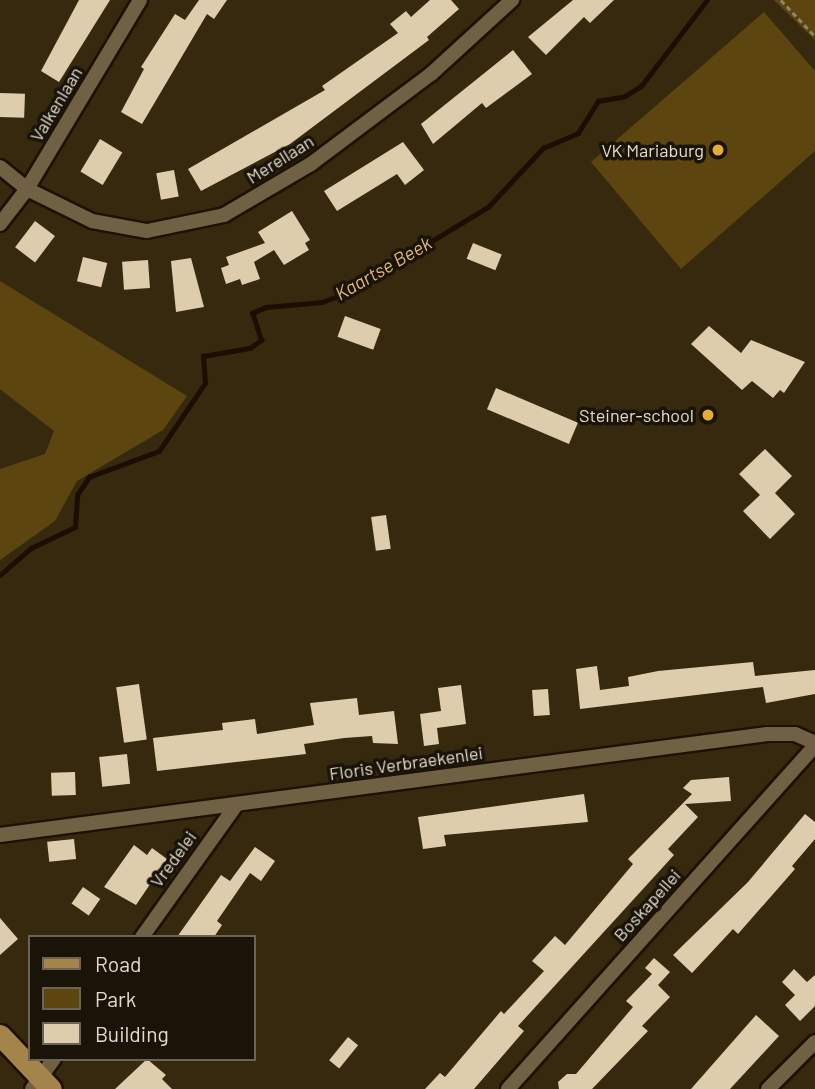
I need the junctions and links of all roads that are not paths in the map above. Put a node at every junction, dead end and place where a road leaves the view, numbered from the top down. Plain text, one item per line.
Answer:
1 (140, 0) edge
2 (512, 0) edge
3 (0, 167) edge
4 (27, 190) junction
5 (0, 225) edge
6 (815, 744) edge
7 (237, 804) junction
8 (0, 835) edge
9 (143, 935) edge
10 (0, 1035) edge
11 (815, 1042) edge
12 (53, 1061) edge
13 (41, 1085) edge
14 (508, 1089) edge
15 (768, 1089) edge

1 - 4 street, Valkenlaan
2 - 4 street, Merellaan
3 - 4 street, Merellaan
4 - 5 street, Valkenlaan
6 - 7 street, Floris Verbraekenlei
6 - 14 street, Boskapellei
7 - 8 street, Floris Verbraekenlei
7 - 9 street, Vredelei
10 - 13 main road
11 - 15 street
12 - 13 street

